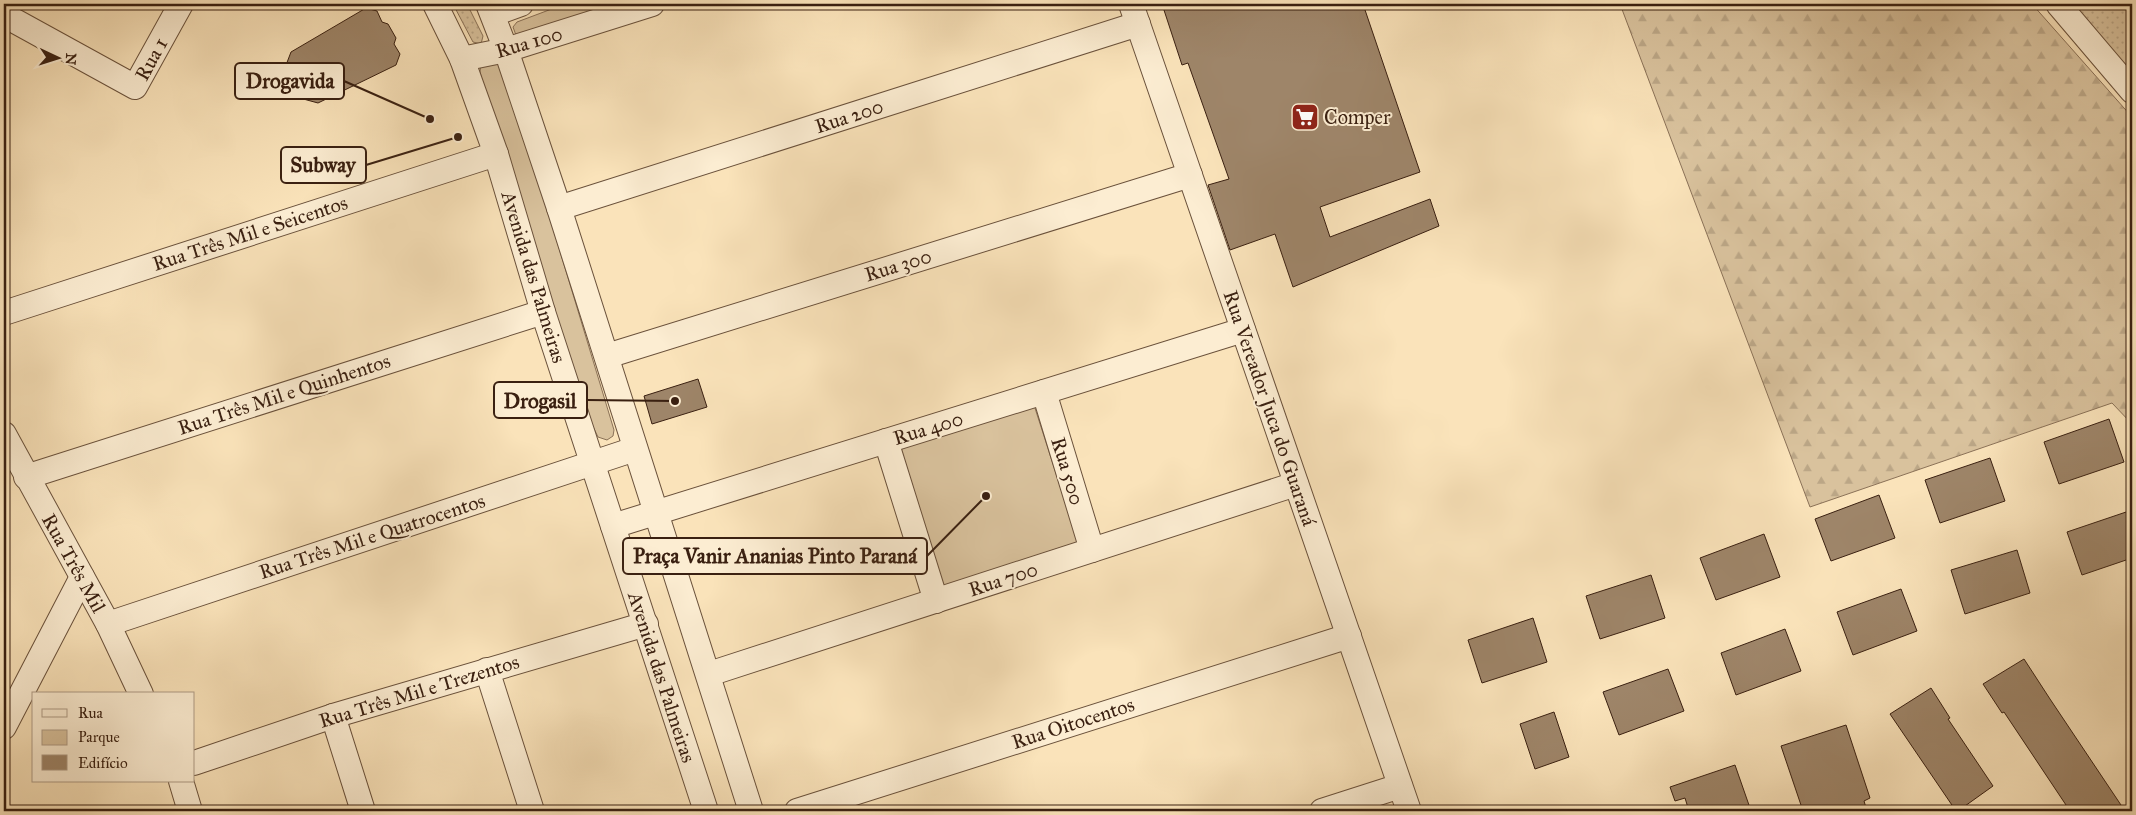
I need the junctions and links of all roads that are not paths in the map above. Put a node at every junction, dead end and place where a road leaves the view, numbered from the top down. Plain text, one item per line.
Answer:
1 (181, 4) edge
2 (435, 4) edge
3 (521, 4) edge
4 (652, 4) edge
5 (2058, 4) edge
6 (490, 9) edge
7 (1135, 14) edge
8 (4, 15) edge
9 (506, 50) junction
10 (462, 59) junction
11 (2132, 91) edge
12 (496, 154) junction
13 (1190, 175) junction
14 (559, 208) junction
15 (542, 312) junction
16 (4, 313) edge
17 (1243, 330) junction
18 (607, 356) junction
19 (1044, 392) junction
20 (4, 434) edge
21 (886, 441) junction
22 (635, 449) junction
23 (593, 462) junction
24 (26, 477) junction
25 (1296, 484) junction
26 (656, 512) junction
27 (613, 526) junction
28 (1092, 550) junction
29 (82, 577) junction
30 (936, 601) junction
31 (108, 624) junction
32 (646, 624) junction
33 (1349, 636) junction
34 (487, 670) junction
35 (709, 674) junction
36 (140, 692) edge
37 (333, 716) junction
38 (4, 727) edge
39 (195, 763) edge
40 (181, 782) edge
41 (1400, 786) junction
42 (190, 811) edge
43 (363, 811) edge
44 (532, 811) edge
45 (706, 811) edge
46 (751, 811) edge
47 (797, 811) edge
48 (1322, 811) edge
49 (1409, 811) edge

1 - 8 street, Rua 1
2 - 10 street, Avenida das Palmeiras
3 - 6 street
4 - 9 street, Rua 100
5 - 11 street
6 - 9 street
7 - 13 street, Rua Vereador Juca do Guaraná
7 - 14 street, Rua 200
9 - 10 street, Rua 100
9 - 14 street
10 - 12 street, Avenida das Palmeiras
12 - 15 street, Avenida das Palmeiras
12 - 16 street, Rua Três Mil e Seicentos
13 - 17 street, Rua Vereador Juca do Guaraná
13 - 18 street, Rua 300
14 - 18 street
15 - 23 street, Avenida das Palmeiras
15 - 24 street, Rua Três Mil e Quinhentos
17 - 19 street, Rua 400
17 - 25 street, Rua Vereador Juca do Guaraná
18 - 22 street
19 - 21 street, Rua 400
19 - 28 street, Rua 500
20 - 24 street, Rua Três Mil
21 - 26 street, Rua 400
21 - 30 street
22 - 23 street, Rua Três Mil e Quatrocentos
22 - 26 street
23 - 27 street, Avenida das Palmeiras
23 - 31 street, Rua Três Mil e Quatrocentos
24 - 29 street, Rua Três Mil
25 - 28 street, Rua 700
25 - 33 street, Rua Vereador Juca do Guaraná
26 - 27 street, Rua 400
26 - 35 street
27 - 32 street, Avenida das Palmeiras
28 - 30 street, Rua 700
29 - 31 street, Rua Três Mil
29 - 38 street
30 - 35 street, Rua 700
31 - 36 street, Rua Três Mil
32 - 34 street, Rua Três Mil e Trezentos
32 - 45 street, Avenida das Palmeiras
33 - 41 street, Rua Vereador Juca do Guaraná
33 - 47 street, Rua Oitocentos
34 - 37 street, Rua Três Mil e Trezentos
34 - 44 street
35 - 46 street
37 - 39 street, Rua Três Mil e Trezentos
37 - 43 street
40 - 42 street
41 - 48 street
41 - 49 street, Rua Vereador Juca do Guaraná

